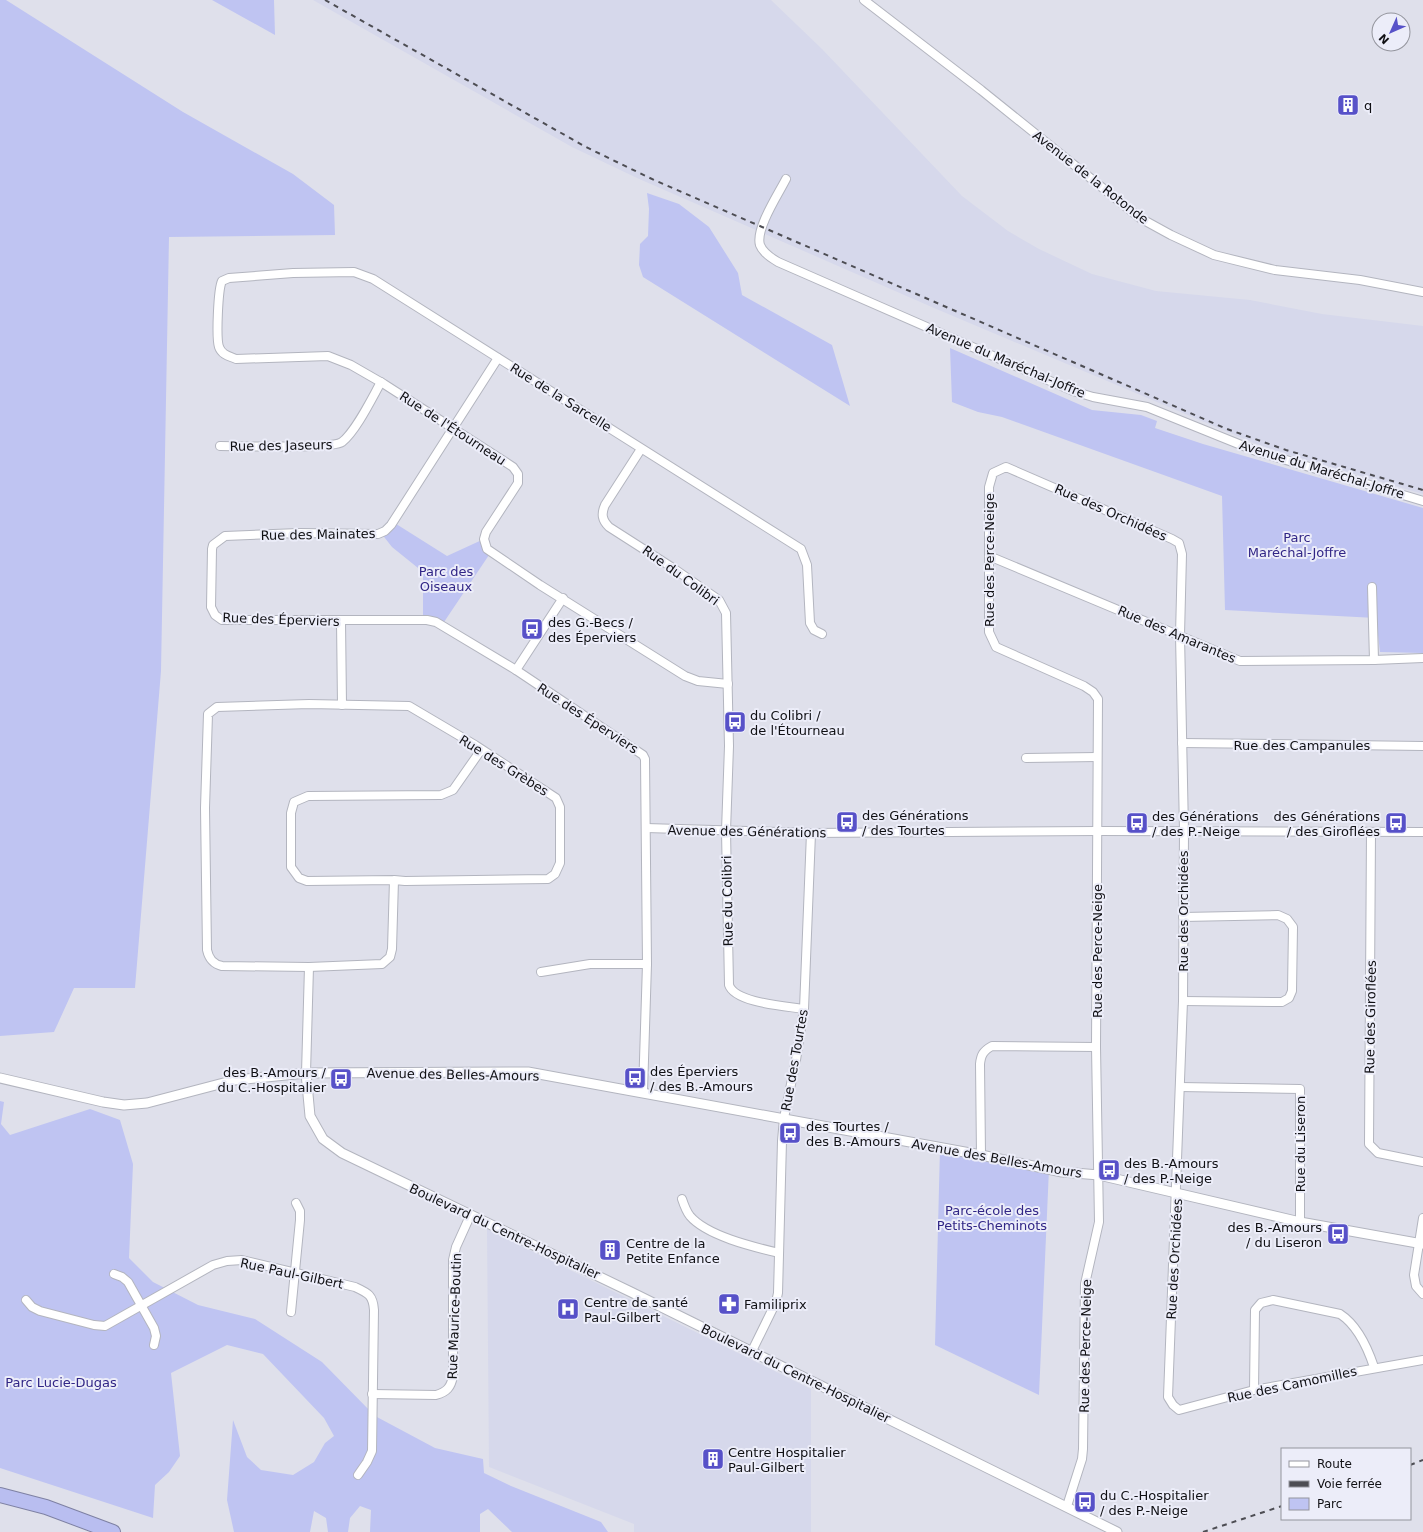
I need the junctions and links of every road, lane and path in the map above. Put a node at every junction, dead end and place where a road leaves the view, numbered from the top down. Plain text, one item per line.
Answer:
1 (864, 0) edge
2 (786, 179) dead end
3 (222, 282) joint
4 (1423, 292) edge
5 (498, 358) junction
6 (381, 382) junction
7 (453, 428) junction
8 (220, 446) dead end
9 (641, 448) junction
10 (1006, 467) joint
11 (1423, 501) edge
12 (989, 556) junction
13 (1372, 587) dead end
14 (563, 598) junction
15 (214, 615) joint
16 (342, 621) junction
17 (822, 634) dead end
18 (1180, 635) junction
19 (1423, 658) edge
20 (1374, 660) junction
21 (516, 670) junction
22 (728, 684) junction
23 (342, 705) junction
24 (1182, 744) junction
25 (1423, 746) edge
26 (481, 750) junction
27 (1097, 757) junction
28 (1026, 758) dead end
29 (646, 828) junction
30 (726, 831) junction
31 (1098, 831) junction
32 (1184, 831) junction
33 (1371, 832) junction
34 (1423, 832) edge
35 (811, 833) junction
36 (394, 880) junction
37 (1183, 917) junction
38 (647, 964) junction
39 (310, 967) junction
40 (540, 972) dead end
41 (1183, 1001) junction
42 (804, 1009) junction
43 (1096, 1047) junction
44 (306, 1073) junction
45 (0, 1078) edge
46 (1180, 1087) junction
47 (644, 1092) junction
48 (784, 1118) junction
49 (981, 1155) junction
50 (1423, 1162) edge
51 (1099, 1175) junction
52 (1177, 1194) junction
53 (682, 1199) dead end
54 (296, 1203) dead end
55 (470, 1216) junction
56 (1423, 1218) edge
57 (1300, 1222) junction
58 (1420, 1244) edge
59 (779, 1253) junction
60 (295, 1273) junction
61 (114, 1274) dead end
62 (1423, 1294) edge
63 (26, 1300) dead end
64 (141, 1306) junction
65 (291, 1312) dead end
66 (154, 1345) dead end
67 (752, 1352) junction
68 (1423, 1360) edge
69 (1374, 1367) junction
70 (1254, 1390) junction
71 (372, 1394) junction
72 (1168, 1397) joint
73 (358, 1475) dead end
74 (0, 1495) edge
75 (0, 1501) edge
76 (1068, 1506) junction
77 (89, 1532) edge
78 (113, 1532) edge
79 (1117, 1532) edge

1 - 4 street, Avenue de la Rotonde
2 - 11 street, Avenue du Maréchal-Joffre
3 - 5 street, Rue de la Sarcelle
3 - 6 street, Rue de l'Étourneau
5 - 7 street, Rue des Mainates
5 - 9 street, Rue de la Sarcelle
6 - 7 street, Rue de l'Étourneau
6 - 8 street, Rue des Jaseurs
7 - 14 street, Rue de l'Étourneau
7 - 15 street, Rue des Mainates
9 - 17 street, Rue de la Sarcelle
9 - 22 street, Rue du Colibri
10 - 12 street, Rue des Perce-Neige
10 - 18 street, Rue des Orchidées
12 - 18 street, Rue des Amarantes
12 - 27 street, Rue des Perce-Neige
13 - 20 street
14 - 21 street
14 - 22 street, Rue de l'Étourneau
15 - 16 street, Rue des Éperviers
16 - 21 street, Rue des Éperviers
16 - 23 street
18 - 20 street, Rue des Amarantes
18 - 24 street, Rue des Orchidées
19 - 20 street, Rue des Amarantes
21 - 29 street, Rue des Éperviers
22 - 30 street, Rue du Colibri
23 - 26 street, Rue des Grèbes
23 - 39 street, Rue des Grèbes
24 - 25 street, Rue des Campanules
24 - 32 street, Rue des Orchidées
26 - 36 street, Rue des Grèbes
26 - 36 street
27 - 28 street
27 - 31 street, Rue des Perce-Neige
29 - 30 street, Avenue des Générations
29 - 38 street, Rue des Éperviers
30 - 35 street, Avenue des Générations
30 - 42 street, Rue du Colibri
31 - 32 street, Avenue des Générations
31 - 35 street, Avenue des Générations
31 - 43 street, Rue des Perce-Neige
32 - 33 street, Avenue des Générations
32 - 37 street, Rue des Orchidées
33 - 34 street, Avenue des Générations
33 - 50 street, Rue des Giroflées
35 - 42 street, Rue des Tourtes
36 - 39 street, Rue des Grèbes
37 - 41 street, Rue des Orchidées
37 - 41 street
38 - 40 street
38 - 47 street, Rue des Éperviers
39 - 44 street
41 - 46 street, Rue des Orchidées
42 - 48 street, Rue des Tourtes
43 - 49 street
43 - 51 street, Rue des Perce-Neige
44 - 45 street, Avenue des Belles-Amours
44 - 47 street, Avenue des Belles-Amours
44 - 55 street, Boulevard du Centre-Hospitalier
46 - 52 street, Rue des Orchidées
46 - 57 street, Rue du Liseron
47 - 48 street, Avenue des Belles-Amours
48 - 49 street, Avenue des Belles-Amours
48 - 59 street, Rue des Tourtes
49 - 51 street, Avenue des Belles-Amours
51 - 52 street, Avenue des Belles-Amours
51 - 76 street, Rue des Perce-Neige
52 - 57 street, Avenue des Belles-Amours
52 - 72 street, Rue des Orchidées
53 - 59 street
54 - 60 street
55 - 67 street, Boulevard du Centre-Hospitalier
55 - 71 street, Rue Maurice-Boutin
56 - 58 street
57 - 58 street, Avenue des Belles-Amours
58 - 62 street
59 - 67 street, Rue des Tourtes
60 - 64 street, Rue Paul-Gilbert
60 - 65 street
60 - 71 street, Rue Paul-Gilbert
61 - 64 street
63 - 64 street, Rue Paul-Gilbert
64 - 66 street
67 - 76 street, Boulevard du Centre-Hospitalier
68 - 69 street, Rue des Camomilles
69 - 70 street, Rue des Camomilles
69 - 70 street
70 - 72 street, Rue des Camomilles
71 - 73 street, Rue Paul-Gilbert
74 - 78 highway
75 - 77 highway
76 - 79 street, Boulevard du Centre-Hospitalier

